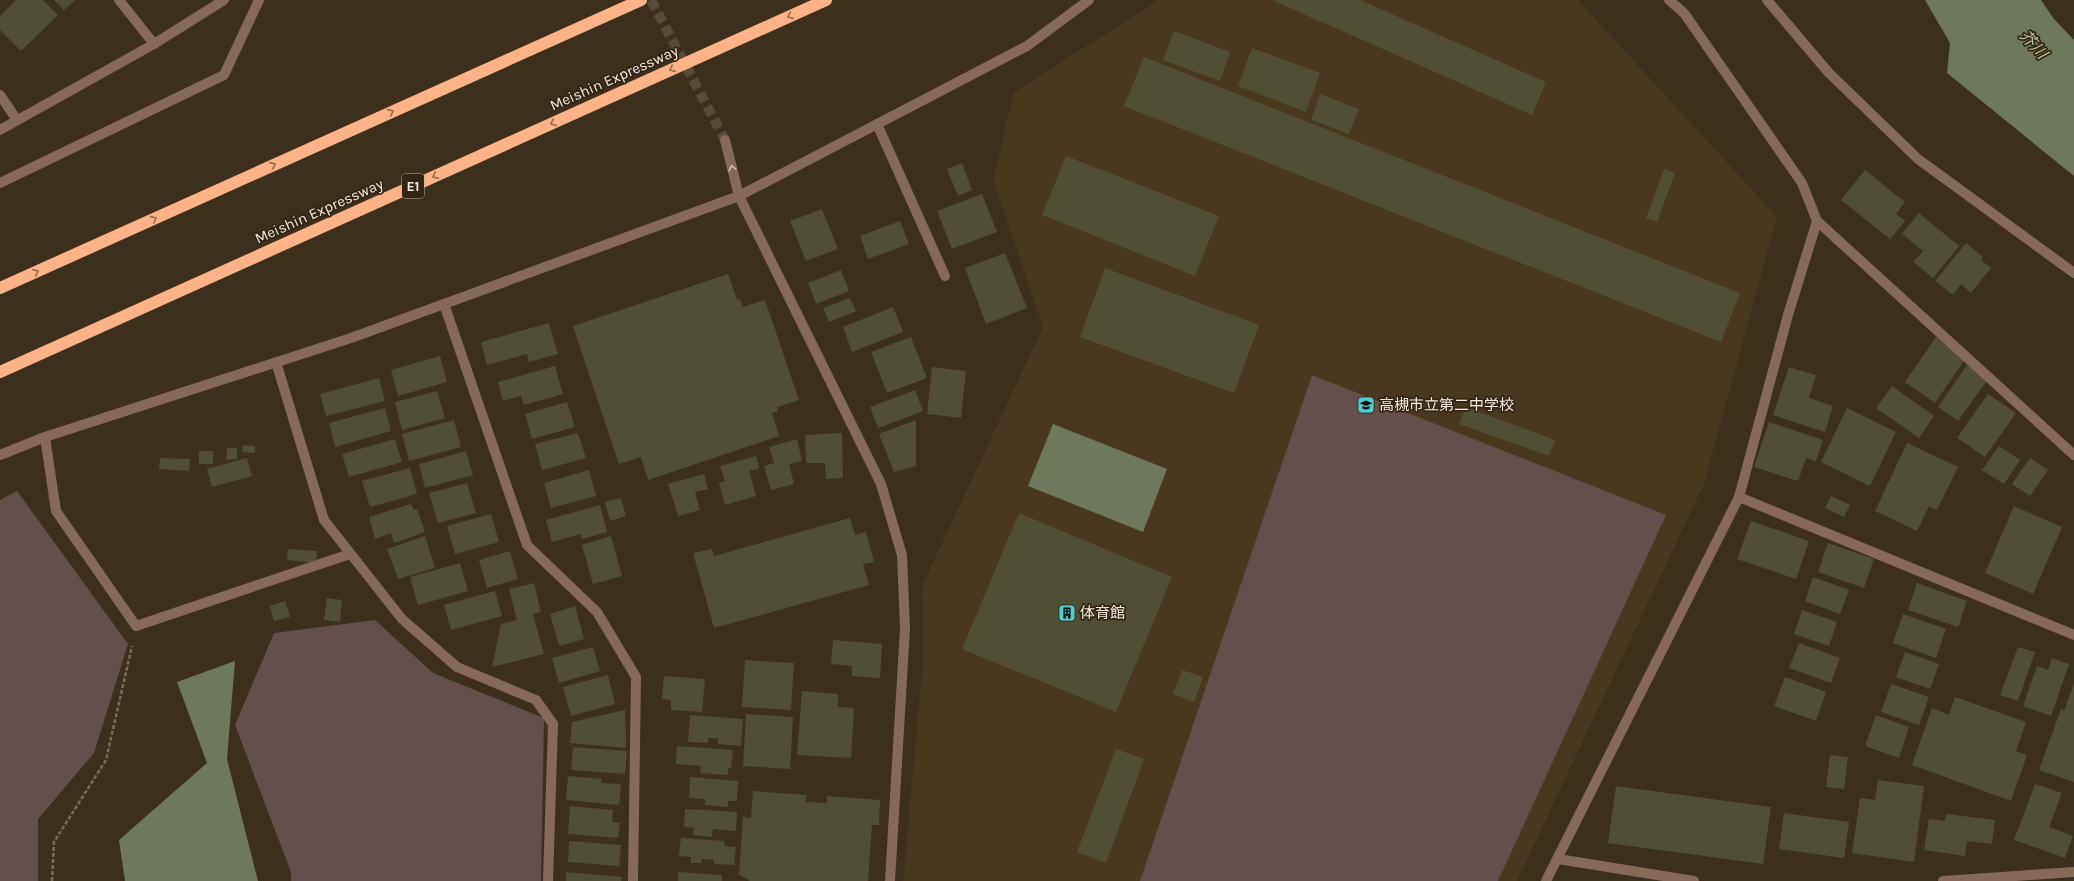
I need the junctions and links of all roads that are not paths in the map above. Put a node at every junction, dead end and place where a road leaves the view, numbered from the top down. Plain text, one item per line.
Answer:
1 (119, 0) edge
2 (224, 0) edge
3 (259, 0) edge
4 (641, 0) edge
5 (826, 0) edge
6 (1088, 0) edge
7 (1669, 0) edge
8 (1767, 0) edge
9 (154, 44) junction
10 (0, 95) edge
11 (18, 120) junction
12 (877, 124) junction
13 (0, 130) edge
14 (725, 140) tunnel mouth
15 (0, 183) edge
16 (739, 196) junction
17 (1817, 221) junction
18 (2074, 273) edge
19 (945, 276) dead end
20 (0, 288) edge
21 (444, 304) junction
22 (276, 362) junction
23 (0, 372) edge
24 (45, 437) junction
25 (0, 455) edge
26 (2074, 455) edge
27 (1739, 497) junction
28 (350, 554) junction
29 (2074, 635) edge
30 (1558, 859) junction
31 (2074, 872) edge
32 (1998, 879) edge
33 (548, 881) edge
34 (633, 881) edge
35 (890, 881) edge
36 (1546, 881) edge
37 (1694, 881) edge
38 (1943, 881) edge

1 - 9 street
2 - 9 street
3 - 15 street
20 -> 4 highway
5 -> 23 highway, Meishin Expressway / E1
6 - 12 street
7 - 17 street
8 - 18 street
9 - 11 street
10 - 11 street
11 - 13 street
12 - 16 street
12 - 19 street
16 -> 14 street
16 - 21 street
16 - 35 street
17 - 26 street
17 - 27 street
21 - 22 street
21 - 34 street
22 - 24 street
22 - 28 street
24 - 25 street
24 - 28 street
27 - 29 street
27 - 30 street
28 - 33 street
30 - 36 street
30 - 37 street
31 - 32 street
32 - 38 street

